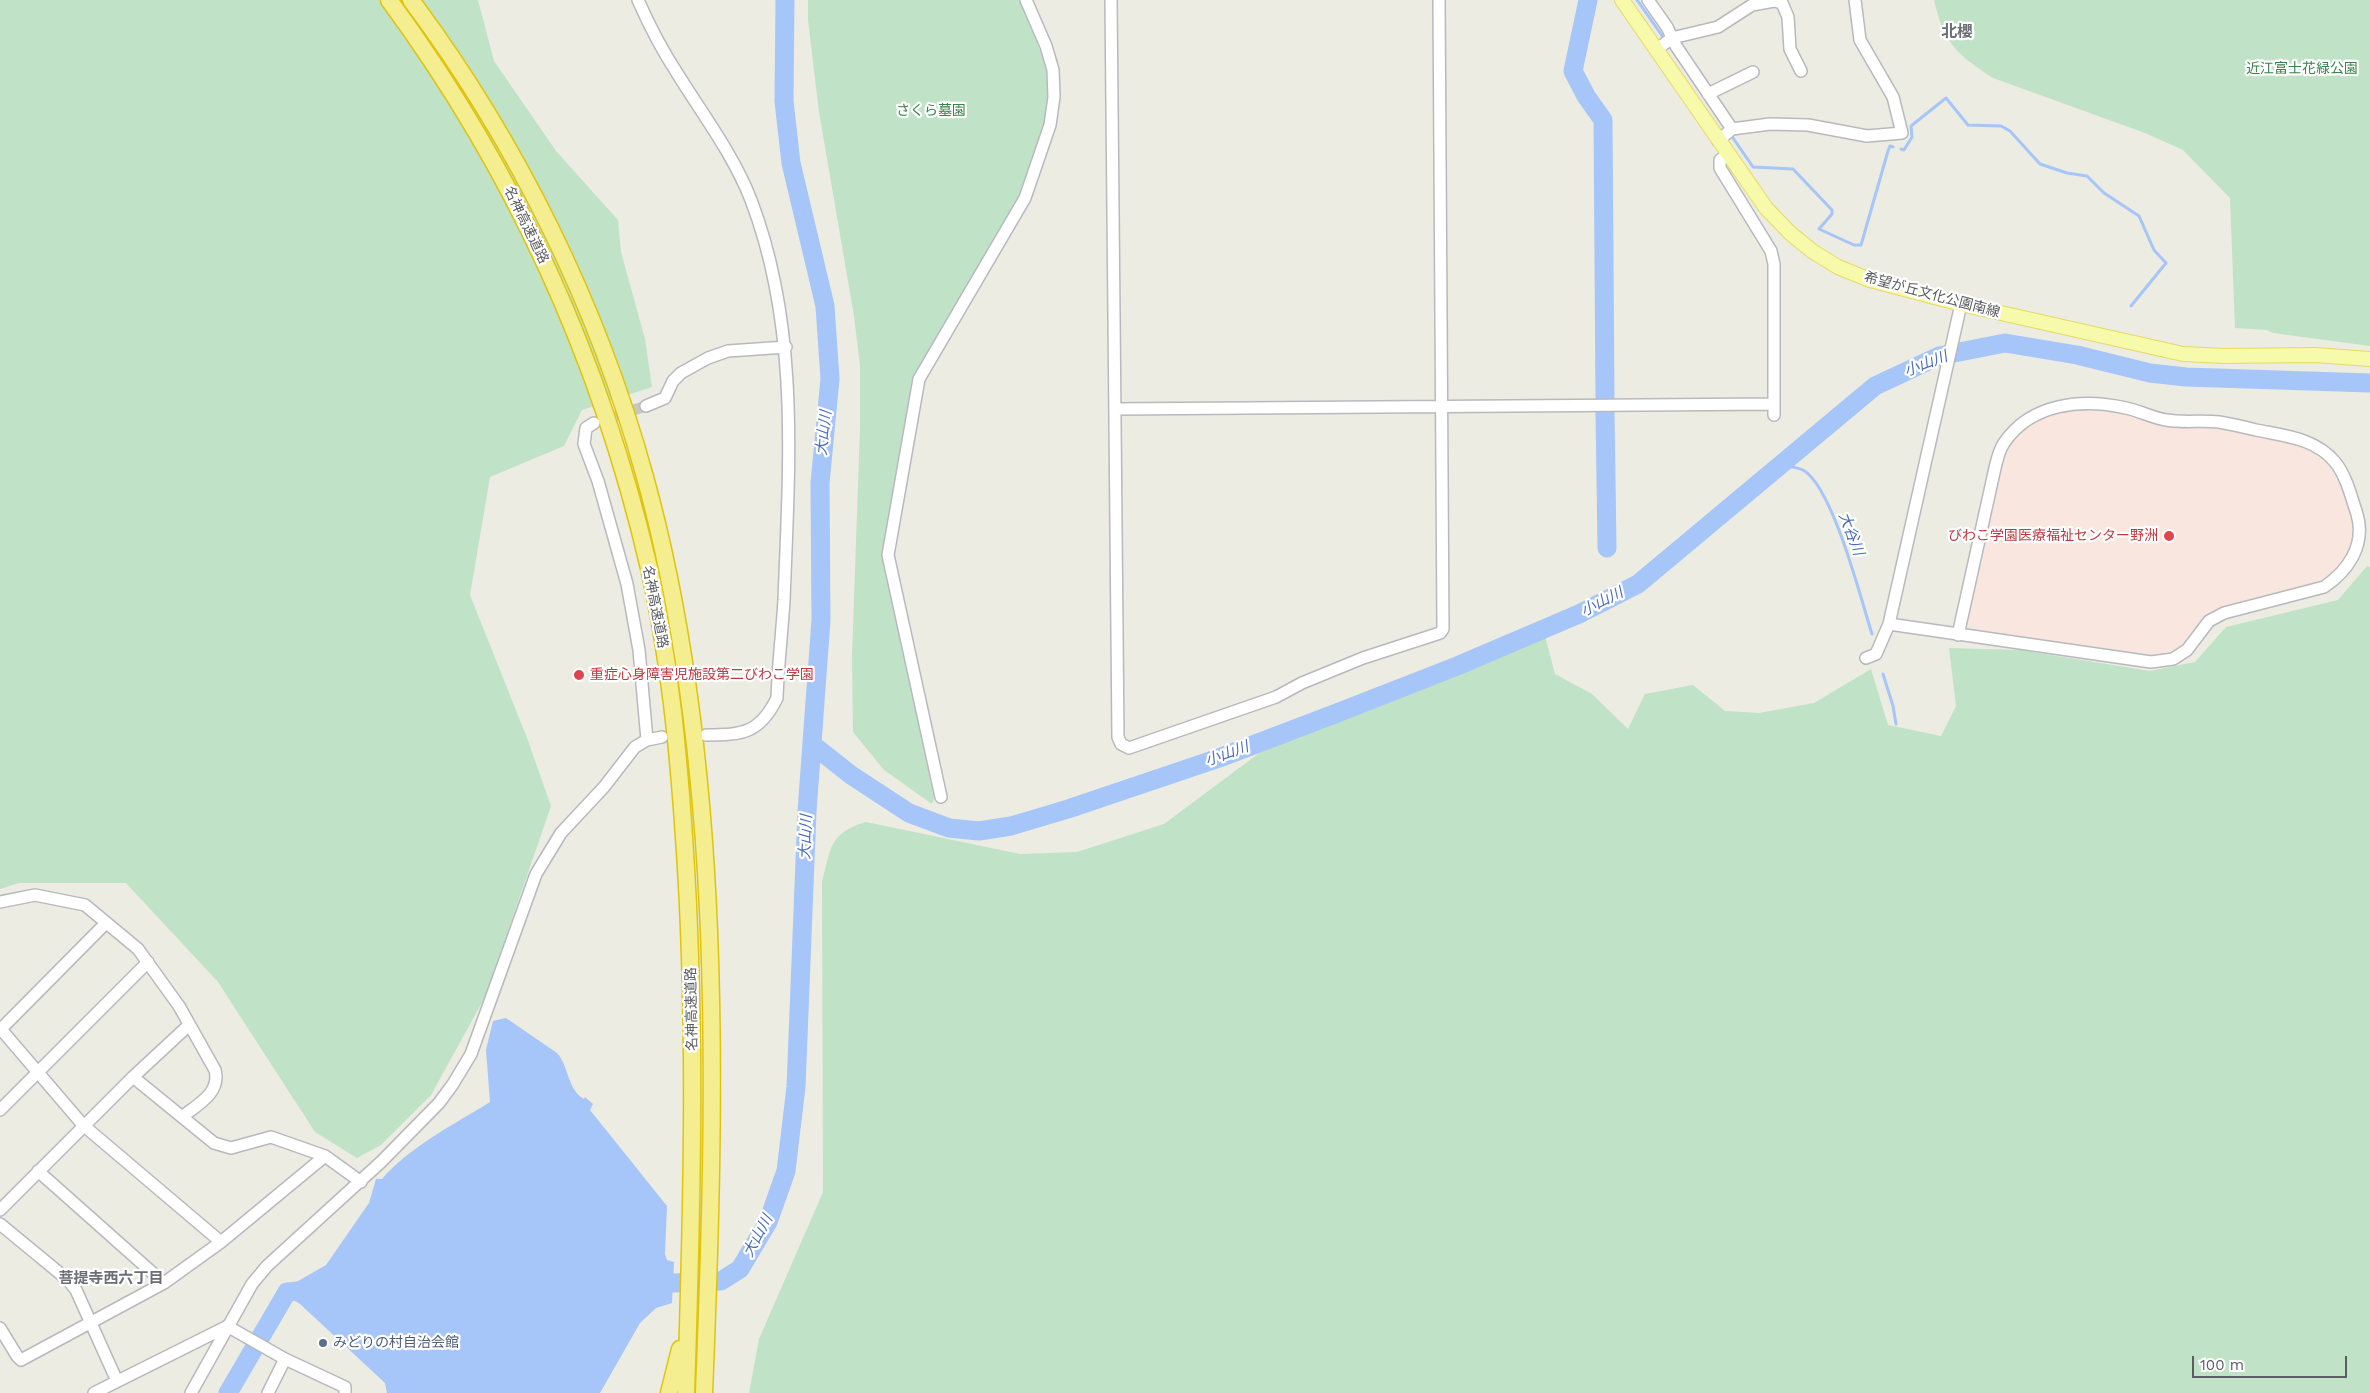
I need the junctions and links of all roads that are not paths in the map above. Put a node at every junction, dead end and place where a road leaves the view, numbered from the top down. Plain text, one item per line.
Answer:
1 (389, 0) edge
2 (411, 0) edge
3 (638, 0) edge
4 (1026, 0) edge
5 (1111, 0) edge
6 (1439, 0) edge
7 (1622, 0) edge
8 (1648, 0) edge
9 (1855, 0) edge
10 (1672, 38) junction
11 (1656, 50) junction
12 (1801, 71) dead end
13 (1753, 72) dead end
14 (1708, 94) junction
15 (1732, 129) junction
16 (1718, 140) junction
17 (1728, 154) junction
18 (1960, 304) junction
19 (786, 346) junction
20 (2370, 359) edge
21 (646, 406) tunnel mouth
22 (1442, 406) junction
23 (1115, 409) junction
24 (594, 423) dead end
25 (1889, 624) junction
26 (1958, 634) junction
27 (1866, 658) dead end
28 (706, 735) dead end
29 (662, 737) dead end
30 (647, 740) junction
31 (940, 797) dead end
32 (0, 902) edge
33 (106, 923) junction
34 (148, 962) junction
35 (189, 1025) junction
36 (0, 1029) edge
37 (38, 1073) junction
38 (133, 1077) junction
39 (0, 1110) edge
40 (183, 1116) junction
41 (84, 1125) junction
42 (325, 1156) junction
43 (38, 1171) junction
44 (361, 1182) junction
45 (0, 1210) edge
46 (0, 1224) edge
47 (221, 1242) junction
48 (164, 1283) junction
49 (689, 1303) junction
50 (91, 1323) junction
51 (227, 1326) junction
52 (0, 1328) edge
53 (285, 1359) junction
54 (116, 1381) junction
55 (94, 1393) edge
56 (191, 1393) edge
57 (268, 1393) edge
58 (344, 1393) edge
59 (669, 1393) edge
60 (686, 1393) edge
61 (704, 1393) edge

1 - 49 highway, 名神高速道路
2 - 61 highway, 名神高速道路
3 - 19 street
4 - 31 street
5 - 23 street
6 - 22 street
7 - 11 main road, 希望が丘文化公園南線
8 - 10 street
9 - 15 street
10 - 11 street
10 - 12 street
10 - 14 street
11 - 16 main road, 希望が丘文化公園南線
13 - 14 street
14 - 15 street
15 - 16 street
16 - 17 main road, 希望が丘文化公園南線
17 - 18 main road, 希望が丘文化公園南線
17 - 22 street
18 - 20 main road, 希望が丘文化公園南線
18 - 25 street
19 - 21 street
19 - 28 street
22 - 23 street
22 - 23 street
24 - 30 street
25 - 26 street
25 - 27 street
26 - 26 street
29 - 30 street
30 - 44 street
32 - 33 street
33 - 34 street
33 - 36 street
34 - 35 street
34 - 37 street
35 - 38 street
35 - 40 street
36 - 37 street
37 - 39 street
37 - 41 street
38 - 40 street
38 - 41 street
40 - 42 street
41 - 43 street
41 - 47 street
42 - 44 street
42 - 47 street
43 - 45 street
43 - 48 street
44 - 51 street
46 - 50 street
47 - 48 street
48 - 50 street
49 - 59 highway
49 - 60 highway, 名神高速道路
50 - 52 street
50 - 54 street
51 - 53 street
51 - 54 street
51 - 56 street
53 - 57 street
53 - 58 street
54 - 55 street

